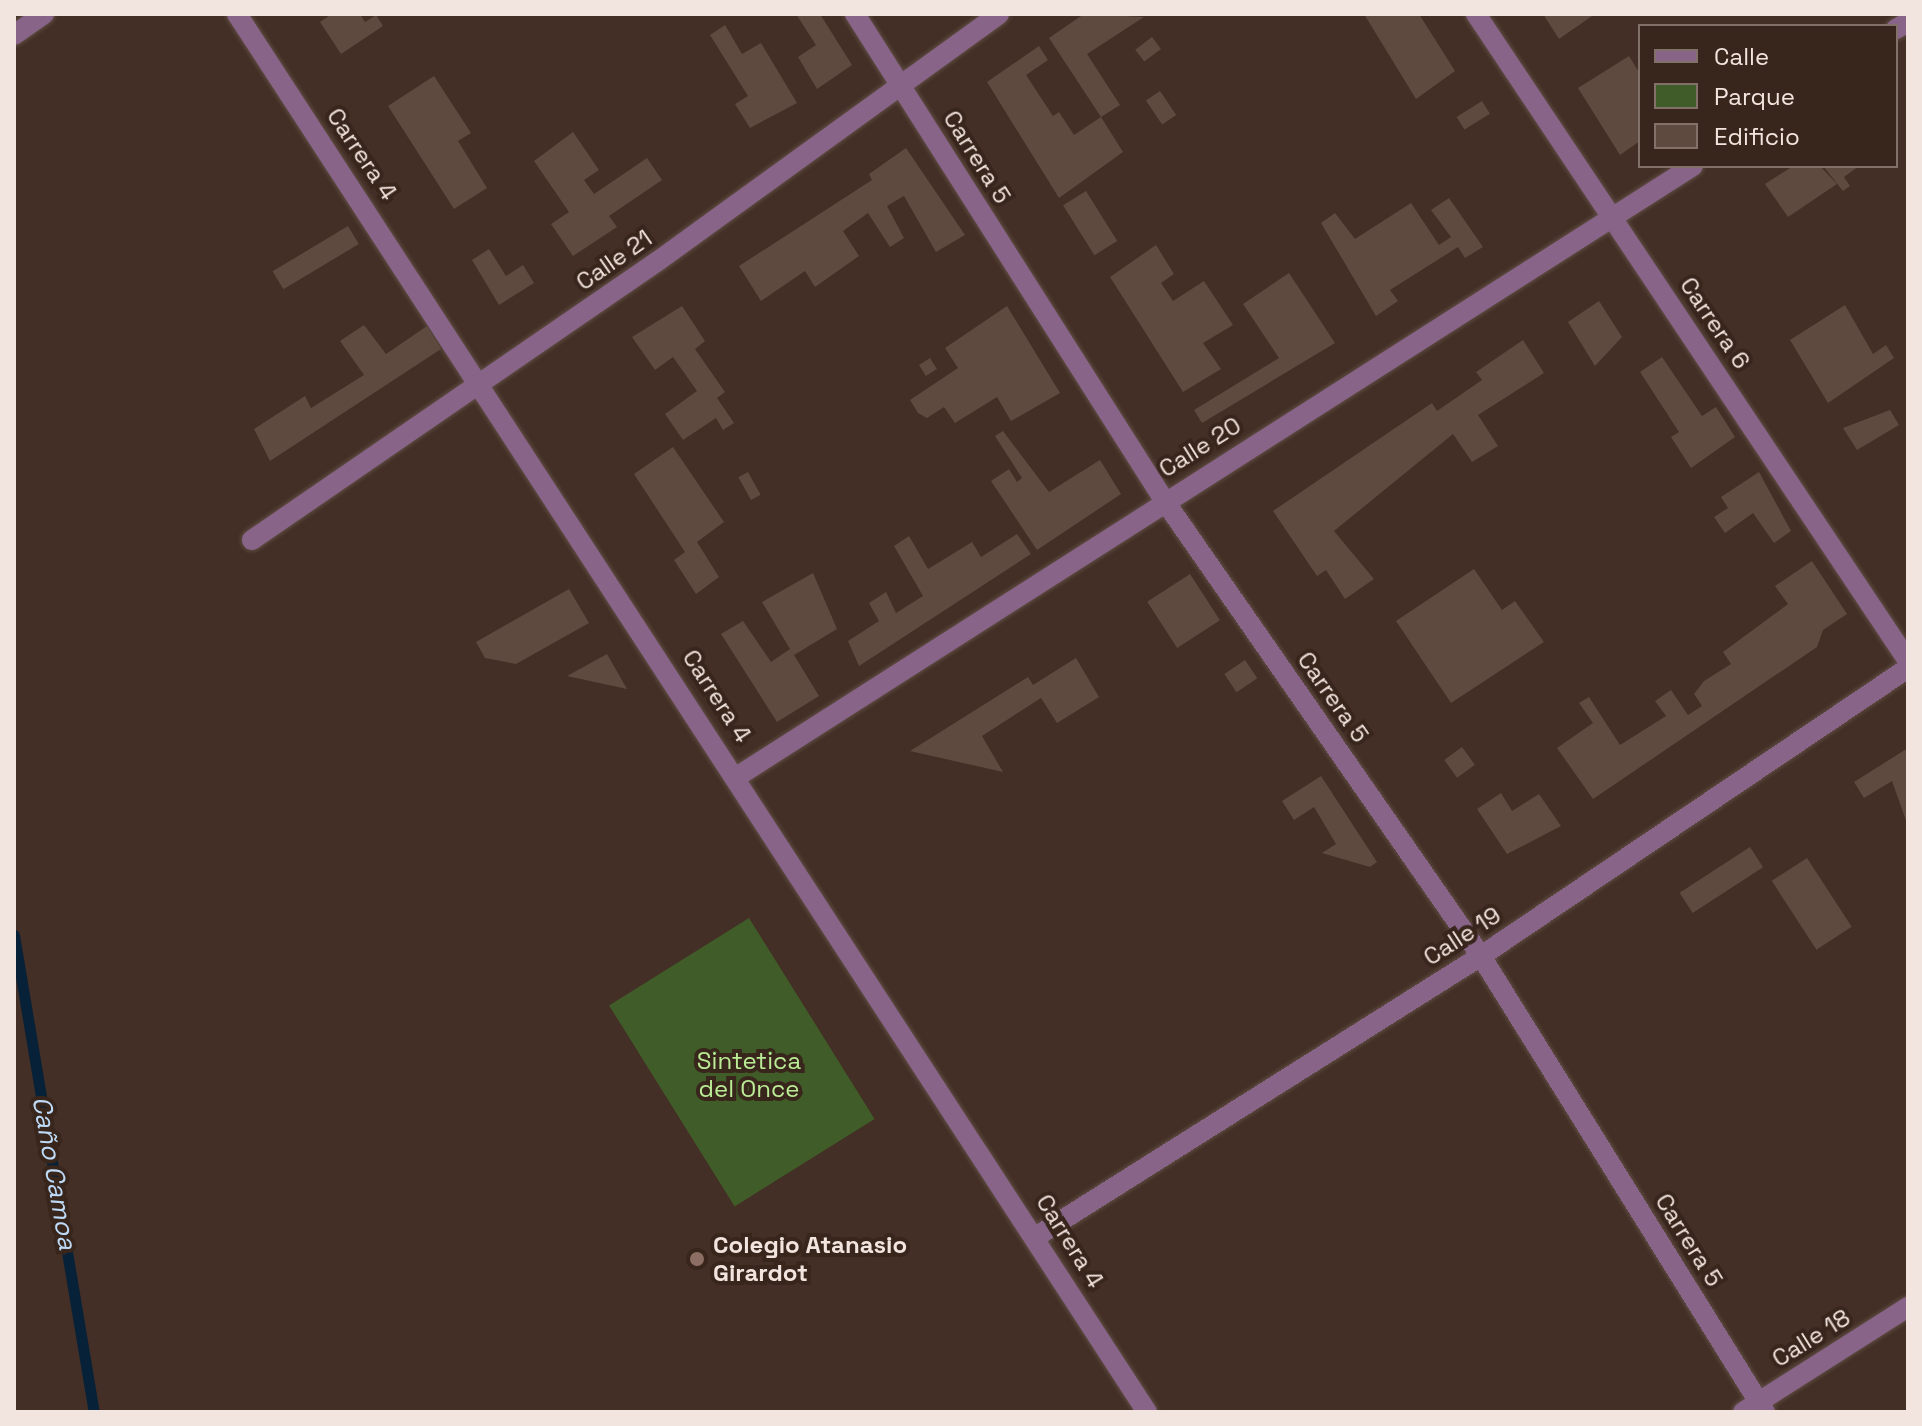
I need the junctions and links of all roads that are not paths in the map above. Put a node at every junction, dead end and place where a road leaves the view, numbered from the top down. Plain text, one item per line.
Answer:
1 (44, 14) edge
2 (237, 14) edge
3 (855, 14) edge
4 (999, 14) edge
5 (1476, 14) edge
6 (14, 35) edge
7 (900, 84) junction
8 (1690, 168) edge
9 (1614, 219) junction
10 (482, 382) junction
11 (1164, 500) junction
12 (252, 540) dead end
13 (1908, 661) edge
14 (1908, 668) edge
15 (738, 776) junction
16 (1481, 956) junction
17 (1037, 1236) junction
18 (1908, 1307) edge
19 (1756, 1409) edge
20 (1147, 1412) edge

1 - 6 street
2 - 10 street, Carrera 4
3 - 7 street, Carrera 5
4 - 7 street, Calle 21
5 - 9 street, Carrera 6
7 - 10 street, Calle 21
7 - 11 street, Carrera 5
8 - 9 street, Calle 20
9 - 11 street, Calle 20
9 - 13 street, Carrera 6
10 - 12 street, Calle 21
10 - 15 street, Carrera 4
11 - 15 street, Calle 20
11 - 16 street, Carrera 5
14 - 16 street, Calle 19
15 - 17 street, Carrera 4
16 - 17 street, Calle 19
16 - 19 street, Carrera 5
17 - 20 street, Carrera 4
18 - 19 street, Calle 18

